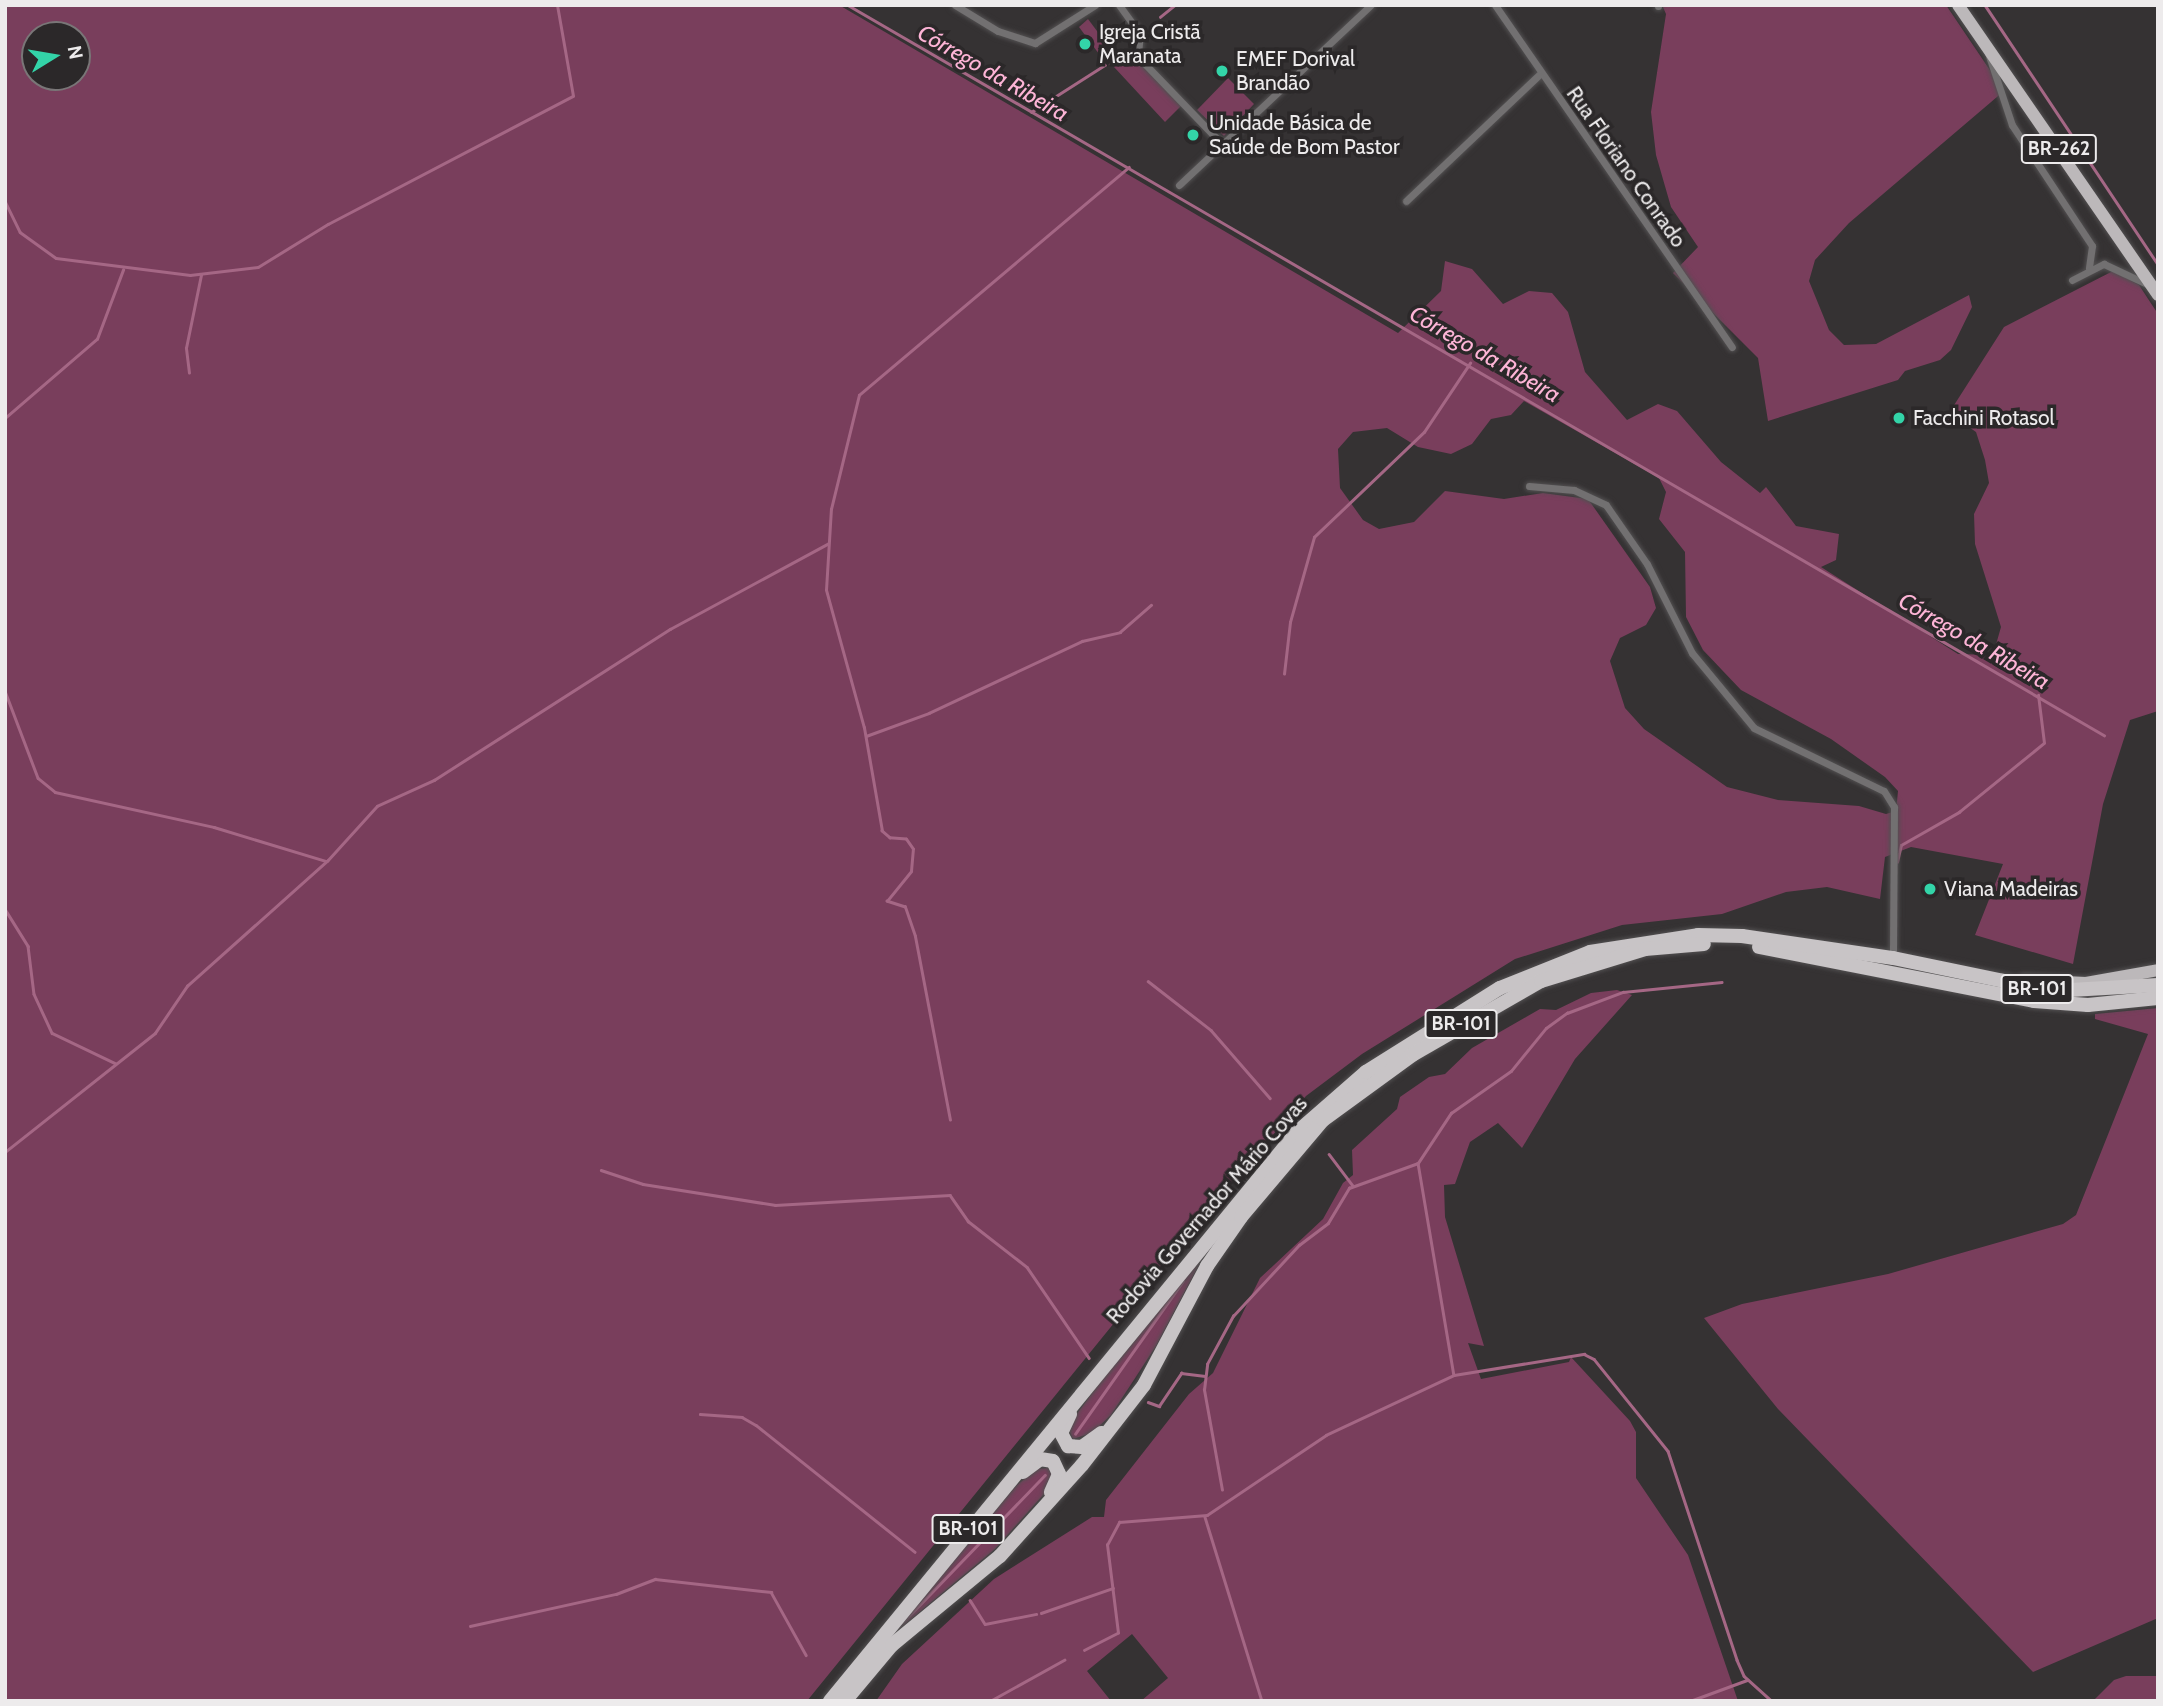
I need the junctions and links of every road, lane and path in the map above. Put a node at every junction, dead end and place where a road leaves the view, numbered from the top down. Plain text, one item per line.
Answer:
1 (956, 5) edge
2 (1095, 5) edge
3 (1119, 5) edge
4 (1371, 5) edge
5 (1495, 5) edge
6 (1958, 5) edge
7 (1987, 46) junction
8 (1539, 75) junction
9 (1220, 142) junction
10 (1179, 185) dead end
11 (1406, 201) dead end
12 (2089, 268) junction
13 (2072, 280) dead end
14 (2155, 291) edge
15 (1732, 347) dead end
16 (1529, 486) dead end
17 (1893, 958) junction
18 (1936, 968) junction
19 (2158, 970) edge
20 (2158, 985) edge
21 (2158, 998) edge
22 (1108, 1358) junction
23 (1144, 1385) junction
24 (967, 1531) junction
25 (1000, 1556) junction
26 (830, 1701) edge
27 (845, 1701) edge

1 - 2 street
3 - 9 street
4 - 9 street
5 - 8 street, Rua Floriano Conrado
6 - 7 highway, BR-262
7 - 12 street
7 - 14 highway, BR-262
8 - 11 street
8 - 15 street, Rua Floriano Conrado
9 - 10 street
12 - 13 street
12 - 14 street
16 - 17 street
17 - 18 highway, Rodovia Governador Mário Covas / BR-101
17 - 22 highway, Rodovia Governador Mário Covas / BR-101
18 - 19 highway
18 - 20 highway, Rodovia Governador Mário Covas / BR-101
21 - 23 highway, Rodovia Governador Mário Covas / BR-101
22 - 23 highway
22 - 24 highway, Rodovia Governador Mário Covas / BR-101
23 - 25 highway, Rodovia Governador Mário Covas / BR-101
24 - 25 highway
24 - 26 highway, Rodovia Governador Mário Covas / BR-101
25 - 27 highway, Rodovia Governador Mário Covas / BR-101

